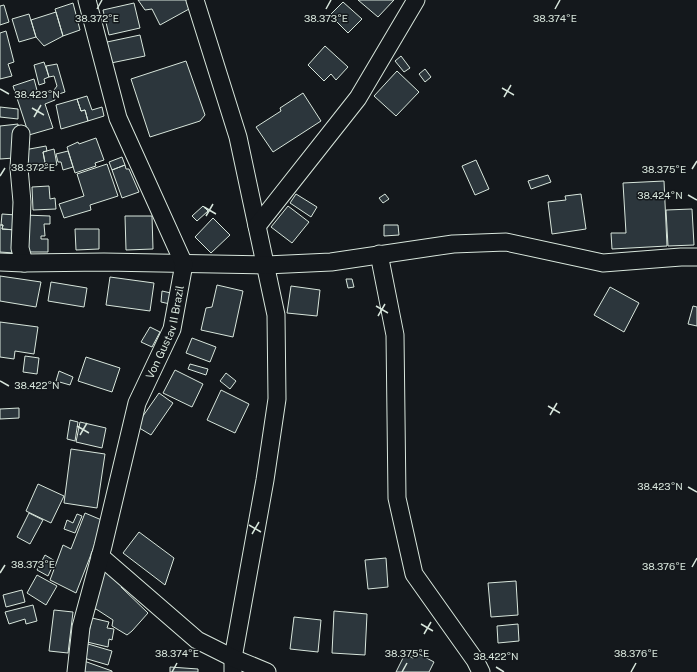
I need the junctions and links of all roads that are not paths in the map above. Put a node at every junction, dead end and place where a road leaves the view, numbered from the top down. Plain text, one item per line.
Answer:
1 (87, 0) edge
2 (195, 0) edge
3 (416, 0) edge
4 (21, 134) dead end
5 (257, 226) junction
6 (380, 254) junction
7 (697, 257) edge
8 (0, 262) edge
9 (24, 263) junction
10 (184, 264) junction
11 (266, 265) junction
12 (100, 556) junction
13 (233, 665) edge
14 (76, 672) edge
15 (267, 672) edge
16 (481, 672) edge

1 - 10 street
2 - 5 street
3 - 5 street
4 - 9 street
5 - 11 street
6 - 7 street
6 - 11 street
6 - 16 street
8 - 9 street
9 - 10 street
10 - 11 street
10 - 12 street, Von Gustav II Brazil
11 - 13 street
12 - 13 street
12 - 14 street, Von Gustav II Brazil
13 - 15 street

